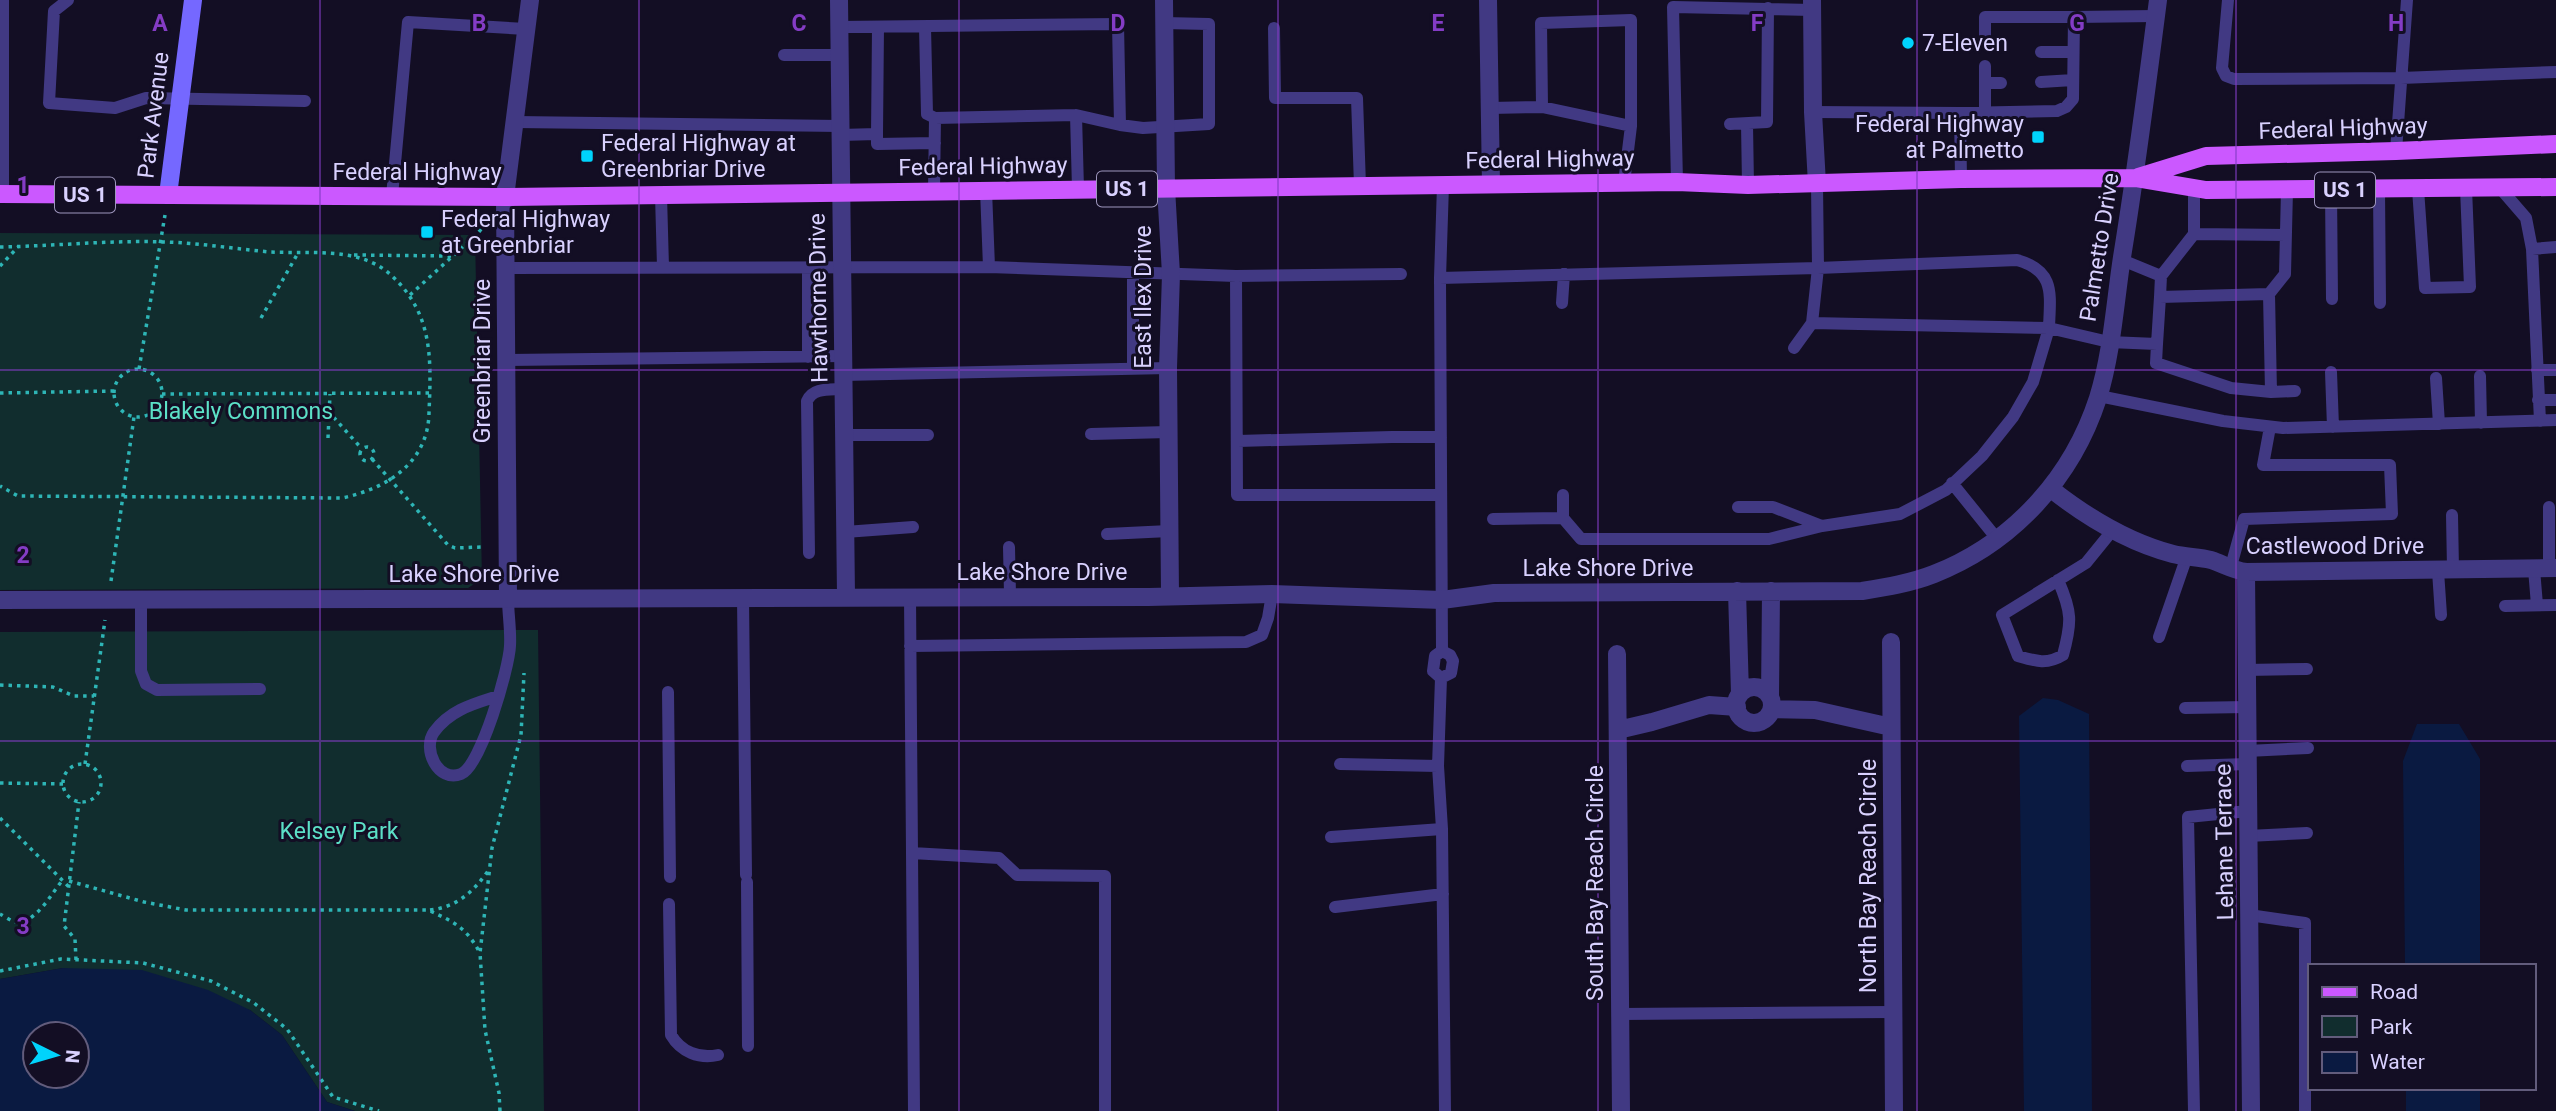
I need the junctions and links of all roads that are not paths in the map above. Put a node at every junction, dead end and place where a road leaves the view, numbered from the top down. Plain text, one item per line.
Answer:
1 (3, 0) edge
2 (68, 0) edge
3 (193, 0) edge
4 (530, 0) edge
5 (839, 0) edge
6 (1164, 0) edge
7 (1488, 0) edge
8 (2228, 0) edge
9 (2407, 0) edge
10 (1812, 5) edge
11 (1768, 8) junction
12 (2157, 8) edge
13 (2074, 17) junction
14 (1164, 23) junction
15 (839, 27) junction
16 (878, 27) junction
17 (925, 27) junction
18 (1274, 28) dead end
19 (526, 29) junction
20 (1985, 41) dead end
21 (2041, 52) dead end
22 (2073, 52) junction
23 (784, 55) dead end
24 (839, 55) junction
25 (1985, 66) dead end
26 (2556, 72) edge
27 (2401, 78) junction
28 (2073, 80) junction
29 (2040, 82) dead end
30 (1985, 83) junction
31 (2001, 83) dead end
32 (180, 99) junction
33 (305, 101) dead end
34 (1542, 107) junction
35 (1489, 108) junction
36 (1813, 112) junction
37 (1960, 113) junction
38 (1985, 113) junction
39 (1076, 115) junction
40 (935, 118) junction
41 (515, 122) junction
42 (1730, 124) dead end
43 (1747, 124) junction
44 (1120, 125) junction
45 (1631, 126) junction
46 (1165, 127) junction
47 (840, 130) junction
48 (877, 134) junction
49 (934, 143) junction
50 (2556, 144) edge
51 (2396, 151) junction
52 (2135, 178) junction
53 (1961, 179) junction
54 (1676, 182) junction
55 (1624, 183) junction
56 (1491, 184) junction
57 (1816, 184) junction
58 (1443, 185) junction
59 (1748, 185) junction
60 (1360, 186) junction
61 (2556, 187) edge
62 (1166, 188) junction
63 (2194, 188) junction
64 (2466, 188) junction
65 (2500, 188) junction
66 (1078, 189) junction
67 (2418, 189) junction
68 (986, 190) junction
69 (2287, 190) junction
70 (2331, 190) junction
71 (2379, 190) junction
72 (933, 191) junction
73 (841, 192) junction
74 (2, 194) edge
75 (168, 195) junction
76 (661, 195) junction
77 (392, 196) junction
78 (505, 197) junction
79 (2194, 234) junction
80 (2286, 235) junction
81 (2556, 247) edge
82 (2532, 249) junction
83 (2122, 260) junction
84 (663, 267) junction
85 (808, 267) junction
86 (842, 267) junction
87 (989, 267) junction
88 (506, 268) junction
89 (1818, 268) junction
90 (1133, 273) junction
91 (1171, 274) junction
92 (1401, 274) dead end
93 (1564, 274) junction
94 (1236, 276) junction
95 (2161, 276) junction
96 (1440, 278) junction
97 (2269, 294) junction
98 (2160, 297) junction
99 (2332, 299) dead end
100 (1562, 303) dead end
101 (2380, 303) dead end
102 (1812, 323) junction
103 (2049, 328) junction
104 (2109, 342) junction
105 (2157, 344) junction
106 (1794, 348) dead end
107 (843, 356) junction
108 (808, 357) junction
109 (506, 360) junction
110 (1168, 368) junction
111 (1133, 369) junction
112 (2537, 370) junction
113 (2556, 370) edge
114 (2331, 372) dead end
115 (2480, 376) dead end
116 (2436, 378) dead end
117 (843, 382) junction
118 (2295, 391) dead end
119 (2271, 392) junction
120 (2099, 396) junction
121 (2538, 400) junction
122 (2556, 400) edge
123 (2556, 420) edge
124 (2540, 421) junction
125 (2481, 423) junction
126 (2439, 424) junction
127 (2270, 427) junction
128 (2333, 427) junction
129 (1168, 432) junction
130 (1091, 434) dead end
131 (844, 435) junction
132 (928, 435) dead end
133 (1441, 438) junction
134 (1238, 441) junction
135 (1952, 484) junction
136 (2051, 489) junction
137 (1441, 495) junction
138 (1563, 495) dead end
139 (1738, 507) dead end
140 (2549, 507) dead end
141 (2452, 515) dead end
142 (1563, 518) junction
143 (1493, 519) dead end
144 (1822, 526) junction
145 (913, 527) dead end
146 (1169, 531) junction
147 (2112, 531) junction
148 (845, 532) junction
149 (1107, 534) dead end
150 (1998, 540) junction
151 (1009, 547) dead end
152 (809, 553) dead end
153 (2187, 556) junction
154 (2546, 568) edge
155 (2446, 570) junction
156 (2238, 571) junction
157 (2058, 580) junction
158 (1737, 591) junction
159 (1771, 591) junction
160 (1272, 594) junction
161 (1010, 595) junction
162 (1170, 595) junction
163 (846, 596) junction
164 (910, 596) junction
165 (743, 597) junction
166 (508, 598) junction
167 (0, 600) edge
168 (141, 600) junction
169 (1442, 600) junction
170 (2537, 605) junction
171 (2555, 605) edge
172 (2505, 606) dead end
173 (2441, 615) dead end
174 (2159, 637) dead end
175 (1891, 642) dead end
176 (910, 646) junction
177 (1617, 654) dead end
178 (2307, 669) dead end
179 (2246, 670) junction
180 (260, 689) dead end
181 (668, 692) dead end
182 (498, 696) junction
183 (1739, 701) junction
184 (1771, 703) junction
185 (2247, 707) junction
186 (2185, 708) dead end
187 (1891, 727) junction
188 (1618, 730) junction
189 (2308, 748) dead end
190 (2247, 758) junction
191 (1340, 764) dead end
192 (1438, 766) junction
193 (2186, 766) dead end
194 (2248, 811) junction
195 (1442, 829) junction
196 (2307, 833) dead end
197 (2248, 836) junction
198 (1331, 837) dead end
199 (912, 853) junction
200 (670, 877) dead end
201 (1443, 894) junction
202 (669, 904) dead end
203 (1335, 907) dead end
204 (2249, 915) junction
205 (1893, 1013) junction
206 (1620, 1014) junction
207 (748, 1046) dead end
208 (718, 1055) dead end
209 (914, 1111) edge
210 (1105, 1111) edge
211 (1445, 1111) edge
212 (1621, 1111) edge
213 (1894, 1111) edge
214 (2194, 1111) edge
215 (2251, 1111) edge
216 (2305, 1111) edge

1 - 74 lane
2 - 32 lane
3 - 32 street, Park Avenue
4 - 19 street, Greenbriar Drive
5 - 15 street, Hawthorne Drive
6 - 14 street, East Ilex Drive
7 - 35 street
8 - 27 lane
9 - 27 lane
10 - 11 lane
10 - 36 street
11 - 43 lane
11 - 54 lane
12 - 13 lane
12 - 52 street, Palmetto Drive
13 - 20 lane
13 - 22 lane
14 - 46 street, East Ilex Drive
14 - 46 lane
15 - 16 lane
15 - 24 street, Hawthorne Drive
16 - 17 lane
16 - 48 lane
17 - 40 lane
17 - 44 lane
18 - 60 lane
19 - 41 street, Greenbriar Drive
19 - 77 lane
21 - 22 lane
22 - 28 lane
23 - 24 lane
24 - 47 street, Hawthorne Drive
25 - 30 lane
26 - 27 lane
27 - 51 lane
28 - 29 lane
28 - 38 lane
30 - 31 lane
30 - 38 lane
32 - 33 lane
32 - 75 street, Park Avenue
34 - 35 lane
34 - 45 lane
34 - 45 lane
35 - 56 street
36 - 37 lane
36 - 57 street
37 - 38 lane
37 - 53 lane
39 - 40 lane
39 - 44 lane
39 - 66 lane
40 - 49 lane
41 - 47 lane
41 - 78 street, Greenbriar Drive
42 - 43 lane
43 - 59 lane
44 - 46 lane
45 - 55 lane
46 - 62 street, East Ilex Drive
47 - 48 lane
47 - 73 street, Hawthorne Drive
48 - 49 lane
49 - 72 lane
50 - 51 main road, Federal Highway / US 1
51 - 52 main road, Federal Highway / US 1
52 - 53 main road, Federal Highway / US 1
52 - 63 main road, Federal Highway / US 1
52 - 83 street, Palmetto Drive
53 - 57 main road, Federal Highway / US 1
54 - 55 main road, Federal Highway / US 1
54 - 59 main road, Federal Highway / US 1
55 - 56 main road, Federal Highway / US 1
56 - 58 main road, Federal Highway / US 1
57 - 59 main road, Federal Highway / US 1
57 - 89 lane
58 - 60 main road, Federal Highway / US 1
58 - 96 lane
60 - 62 main road, Federal Highway / US 1
61 - 65 main road, Federal Highway / US 1
62 - 66 main road, Federal Highway / US 1
62 - 91 street, East Ilex Drive
63 - 69 main road, Federal Highway / US 1
63 - 79 lane
64 - 65 main road, Federal Highway / US 1
64 - 67 main road, Federal Highway / US 1
64 - 67 lane
65 - 82 lane
66 - 68 main road, Federal Highway / US 1
67 - 71 main road, Federal Highway / US 1
68 - 72 main road, Federal Highway / US 1
68 - 87 lane
69 - 70 main road, Federal Highway / US 1
69 - 80 lane
70 - 71 main road, Federal Highway / US 1
70 - 99 lane
71 - 101 lane
72 - 73 main road, Federal Highway / US 1
73 - 76 main road, Federal Highway / US 1
73 - 86 street, Hawthorne Drive
74 - 75 main road, Federal Highway / US 1
75 - 77 main road, Federal Highway / US 1
76 - 78 main road, Federal Highway / US 1
76 - 84 lane
77 - 78 main road, Federal Highway / US 1
78 - 88 street, Greenbriar Drive
79 - 80 lane
79 - 95 lane
80 - 97 lane
81 - 82 lane
82 - 112 lane
83 - 95 lane
83 - 104 street, Palmetto Drive
84 - 85 lane
84 - 88 lane
85 - 86 lane
85 - 108 lane
86 - 87 lane
86 - 107 street, Hawthorne Drive
87 - 90 lane
88 - 109 street, Greenbriar Drive
89 - 93 lane
89 - 102 lane
89 - 103 lane
90 - 91 lane
90 - 111 lane
91 - 94 lane
91 - 110 street, East Ilex Drive
92 - 94 lane
93 - 96 lane
93 - 100 lane
94 - 134 lane
95 - 98 lane
96 - 133 lane
97 - 98 lane
97 - 119 lane
98 - 105 lane
102 - 103 lane
102 - 106 lane
103 - 104 lane
103 - 135 lane
104 - 105 lane
104 - 120 street, Palmetto Drive
105 - 119 lane
107 - 108 lane
107 - 117 street, Hawthorne Drive
108 - 109 lane
109 - 166 street, Greenbriar Drive
110 - 111 lane
110 - 129 street, East Ilex Drive
111 - 117 lane
112 - 113 lane
112 - 121 lane
114 - 128 lane
115 - 125 lane
116 - 126 lane
117 - 131 street, Hawthorne Drive
117 - 152 lane
118 - 119 lane
120 - 127 lane
120 - 136 street, Palmetto Drive
121 - 122 lane
121 - 124 lane
123 - 124 lane
124 - 125 lane
125 - 126 lane
126 - 128 lane
127 - 128 lane
127 - 156 lane
129 - 130 lane
129 - 146 street, East Ilex Drive
131 - 132 lane
131 - 148 street, Hawthorne Drive
133 - 134 lane
133 - 137 lane
134 - 137 lane
135 - 144 lane
135 - 150 lane
136 - 147 street, Castlewood Drive
136 - 150 street, Lake Shore Drive
137 - 169 lane
138 - 142 lane
139 - 144 lane
140 - 154 lane
141 - 155 lane
142 - 143 lane
142 - 144 lane
145 - 148 lane
146 - 149 lane
146 - 162 street, East Ilex Drive
147 - 153 street, Castlewood Drive
147 - 157 lane
148 - 163 street, Hawthorne Drive
150 - 159 street, Lake Shore Drive
151 - 161 lane
153 - 156 street, Castlewood Drive
153 - 174 lane
154 - 155 street, Castlewood Drive
154 - 170 lane
155 - 156 street, Castlewood Drive
155 - 173 lane
156 - 179 street, Lehane Terrace
157 - 157 lane
158 - 159 street, Lake Shore Drive
158 - 169 street, Lake Shore Drive
158 - 183 street
159 - 184 street
160 - 162 street, Lake Shore Drive
160 - 169 street, Lake Shore Drive
160 - 176 lane
161 - 162 street, Lake Shore Drive
161 - 164 street, Lake Shore Drive
163 - 164 street, Lake Shore Drive
163 - 165 street, Lake Shore Drive
164 - 176 lane
165 - 166 street, Lake Shore Drive
165 - 207 lane
166 - 168 street, Lake Shore Drive
166 - 182 lane
167 - 168 street, Lake Shore Drive
168 - 180 lane
169 - 192 lane
170 - 171 lane
170 - 172 lane
175 - 187 street, North Bay Reach Circle
176 - 199 lane
177 - 188 street, South Bay Reach Circle
178 - 179 lane
179 - 185 street, Lehane Terrace
181 - 200 lane
182 - 182 lane
183 - 184 street
183 - 184 street
183 - 188 street
184 - 187 street
185 - 186 lane
185 - 190 street, Lehane Terrace
187 - 205 street, North Bay Reach Circle
188 - 206 street, South Bay Reach Circle
189 - 190 lane
190 - 193 lane
190 - 194 street, Lehane Terrace
191 - 192 lane
192 - 195 lane
194 - 197 street, Lehane Terrace
194 - 214 lane
195 - 198 lane
195 - 201 lane
196 - 197 lane
197 - 204 street, Lehane Terrace
199 - 209 lane
199 - 210 lane
201 - 203 lane
201 - 211 lane
202 - 208 lane
204 - 215 street, Lehane Terrace
204 - 216 lane
205 - 206 lane
205 - 213 street, North Bay Reach Circle
206 - 212 street, South Bay Reach Circle

